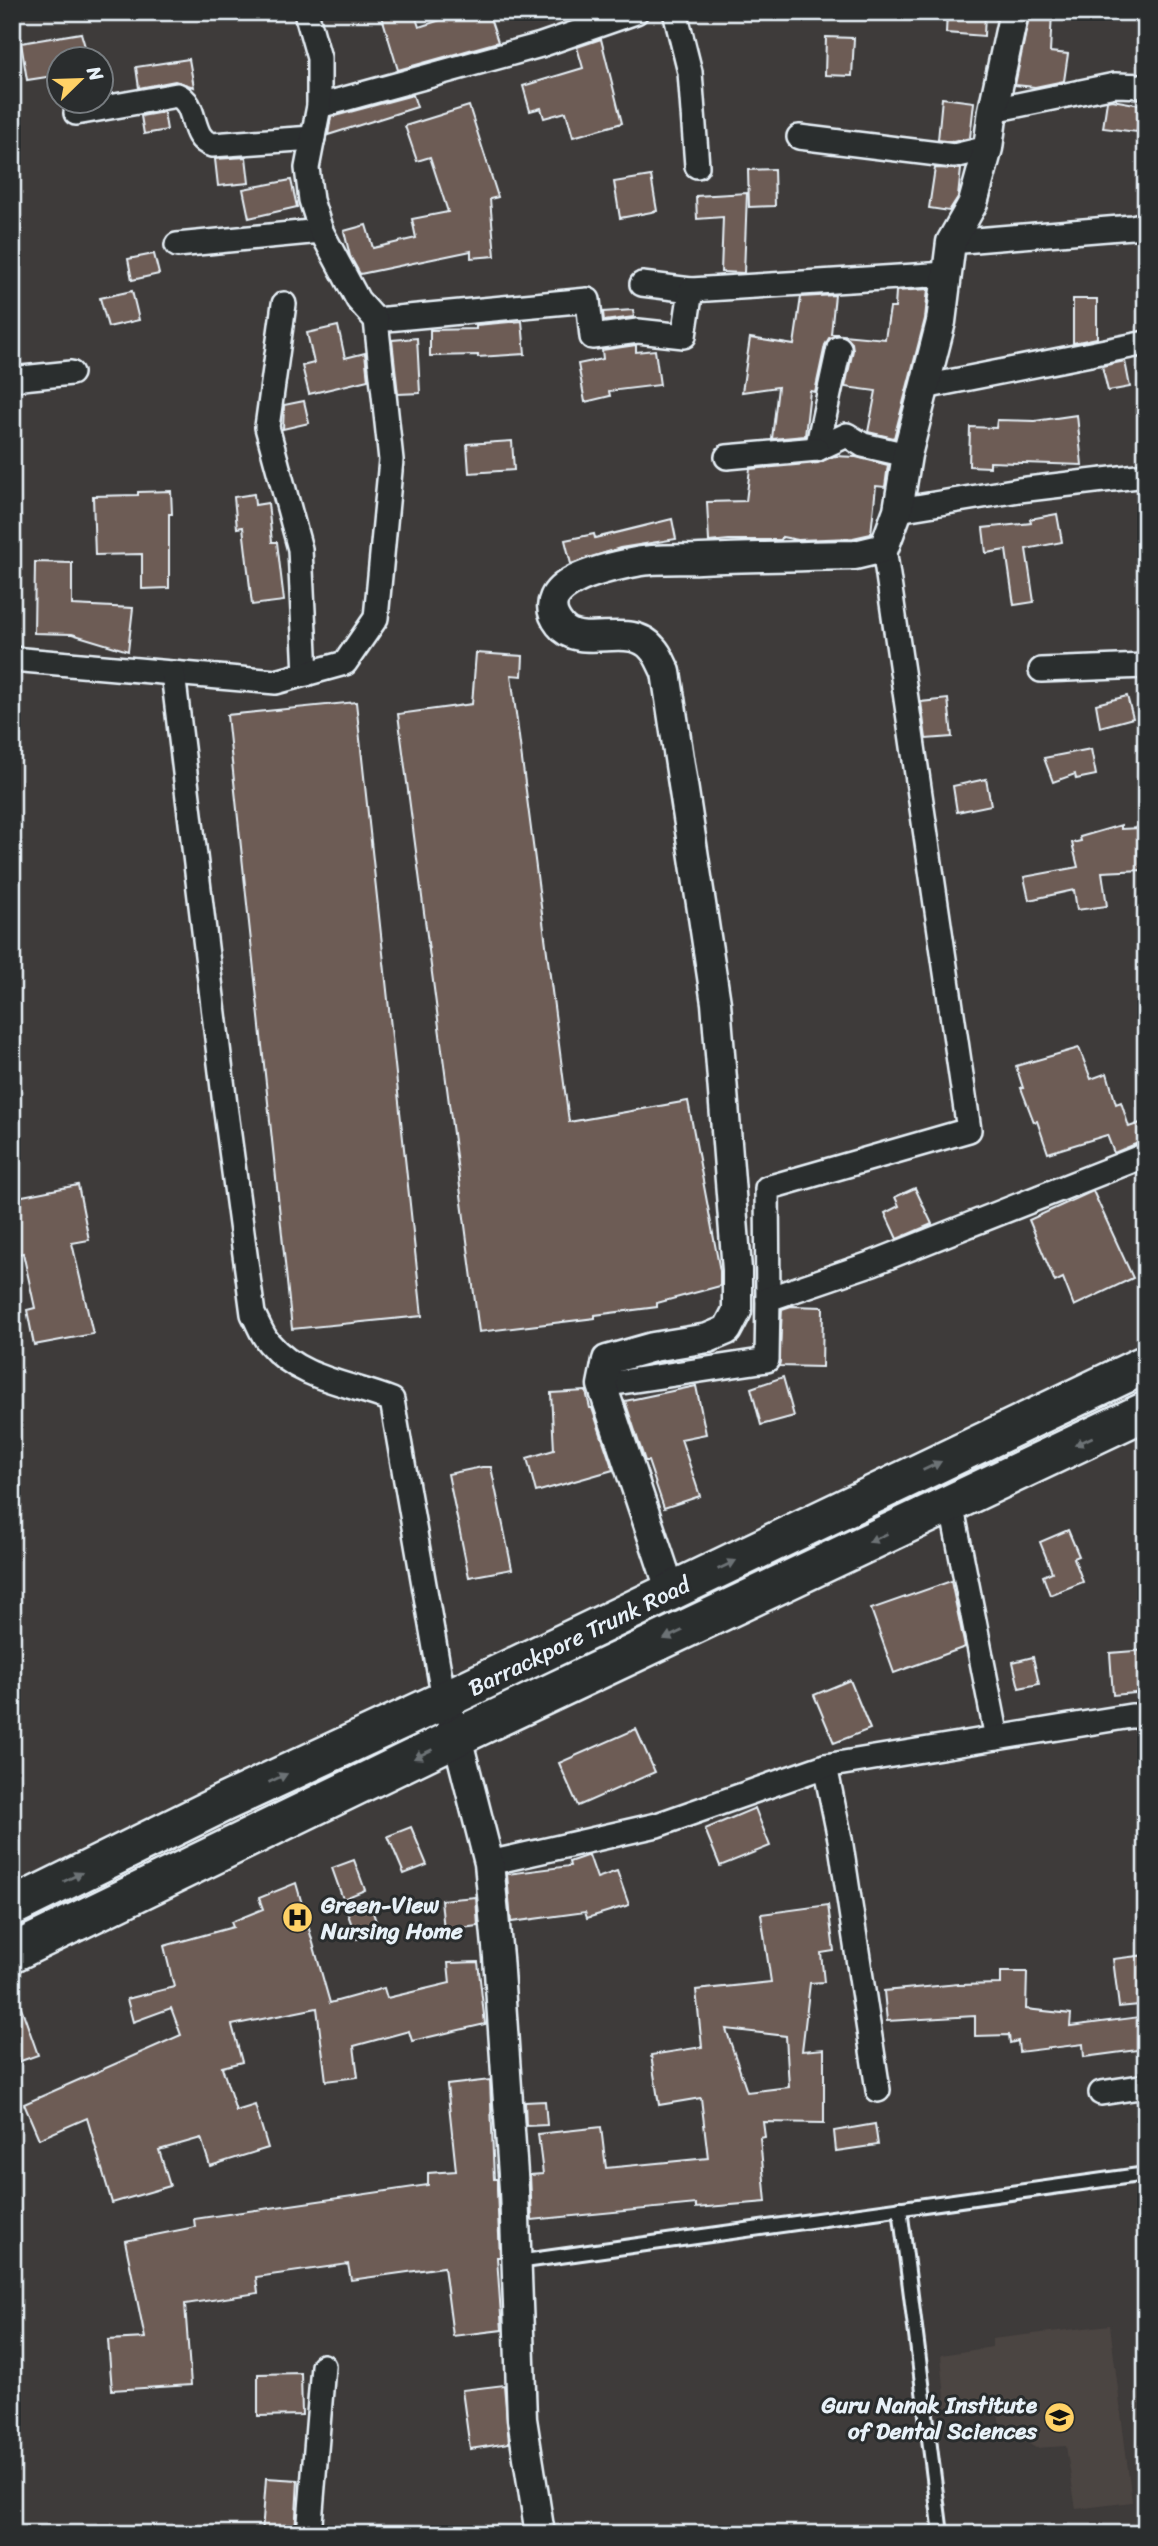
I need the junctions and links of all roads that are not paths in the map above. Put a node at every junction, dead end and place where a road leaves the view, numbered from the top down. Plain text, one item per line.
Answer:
1 (306, 12) edge
2 (636, 12) edge
3 (674, 12) edge
4 (1014, 12) edge
5 (579, 22) edge
6 (1146, 86) edge
7 (116, 106) edge
8 (319, 106) junction
9 (993, 110) junction
10 (799, 137) dead end
11 (313, 138) junction
12 (988, 148) junction
13 (697, 166) dead end
14 (1146, 224) edge
15 (321, 231) junction
16 (951, 242) junction
17 (177, 245) dead end
18 (947, 274) junction
19 (642, 284) dead end
20 (691, 290) junction
21 (284, 304) dead end
22 (376, 320) junction
23 (1146, 343) edge
24 (839, 348) dead end
25 (71, 373) dead end
26 (12, 379) edge
27 (924, 387) junction
28 (817, 449) junction
29 (907, 455) junction
30 (727, 457) dead end
31 (1146, 475) edge
32 (898, 510) junction
33 (884, 548) junction
34 (12, 659) edge
35 (1146, 666) edge
36 (1041, 670) dead end
37 (173, 673) junction
38 (306, 674) junction
39 (1146, 1154) edge
40 (768, 1299) junction
41 (1146, 1364) edge
42 (601, 1385) junction
43 (1146, 1411) edge
44 (951, 1503) junction
45 (671, 1592) junction
46 (444, 1700) junction
47 (1146, 1716) edge
48 (457, 1737) junction
49 (997, 1738) junction
50 (825, 1766) junction
51 (489, 1863) junction
52 (12, 1907) edge
53 (12, 1953) edge
54 (1146, 2086) edge
55 (878, 2090) dead end
56 (1101, 2093) dead end
57 (1146, 2174) edge
58 (900, 2208) junction
59 (517, 2262) junction
60 (323, 2366) dead end
61 (309, 2534) edge
62 (540, 2534) edge
63 (941, 2534) edge

1 - 8 street
2 - 5 street
3 - 13 street
4 - 9 street
5 - 8 street
6 - 9 street
7 - 11 street
8 - 11 street
9 - 12 street
10 - 12 street
11 - 15 street
12 - 16 street
14 - 16 street
15 - 17 street
15 - 22 street
16 - 18 street
18 - 20 street
18 - 27 street
19 - 20 street
20 - 22 street
21 - 38 street
22 - 38 street
23 - 27 street
24 - 28 street
25 - 26 street
27 - 29 street
28 - 29 street
28 - 30 street
29 - 32 street
31 - 32 street
32 - 33 street
33 - 40 street
33 - 42 street
34 - 37 street
35 - 36 street
37 - 38 street
37 - 46 street
39 - 40 street
40 - 42 street
45 -> 41 main road, Barrackpore Trunk Road
42 - 45 street
43 -> 44 main road, Barrackpore Trunk Road
44 -> 48 main road, Barrackpore Trunk Road
44 - 49 street
45 - 46 main road, Barrackpore Trunk Road
46 - 48 street
52 -> 46 main road, Barrackpore Trunk Road
47 - 49 street
48 - 51 street
48 -> 53 main road, Barrackpore Trunk Road
49 - 50 street
50 - 51 street
50 - 55 street
51 - 59 street
54 - 56 street
57 - 58 lane
58 - 59 lane
58 - 63 lane
59 - 62 street
60 - 61 street

